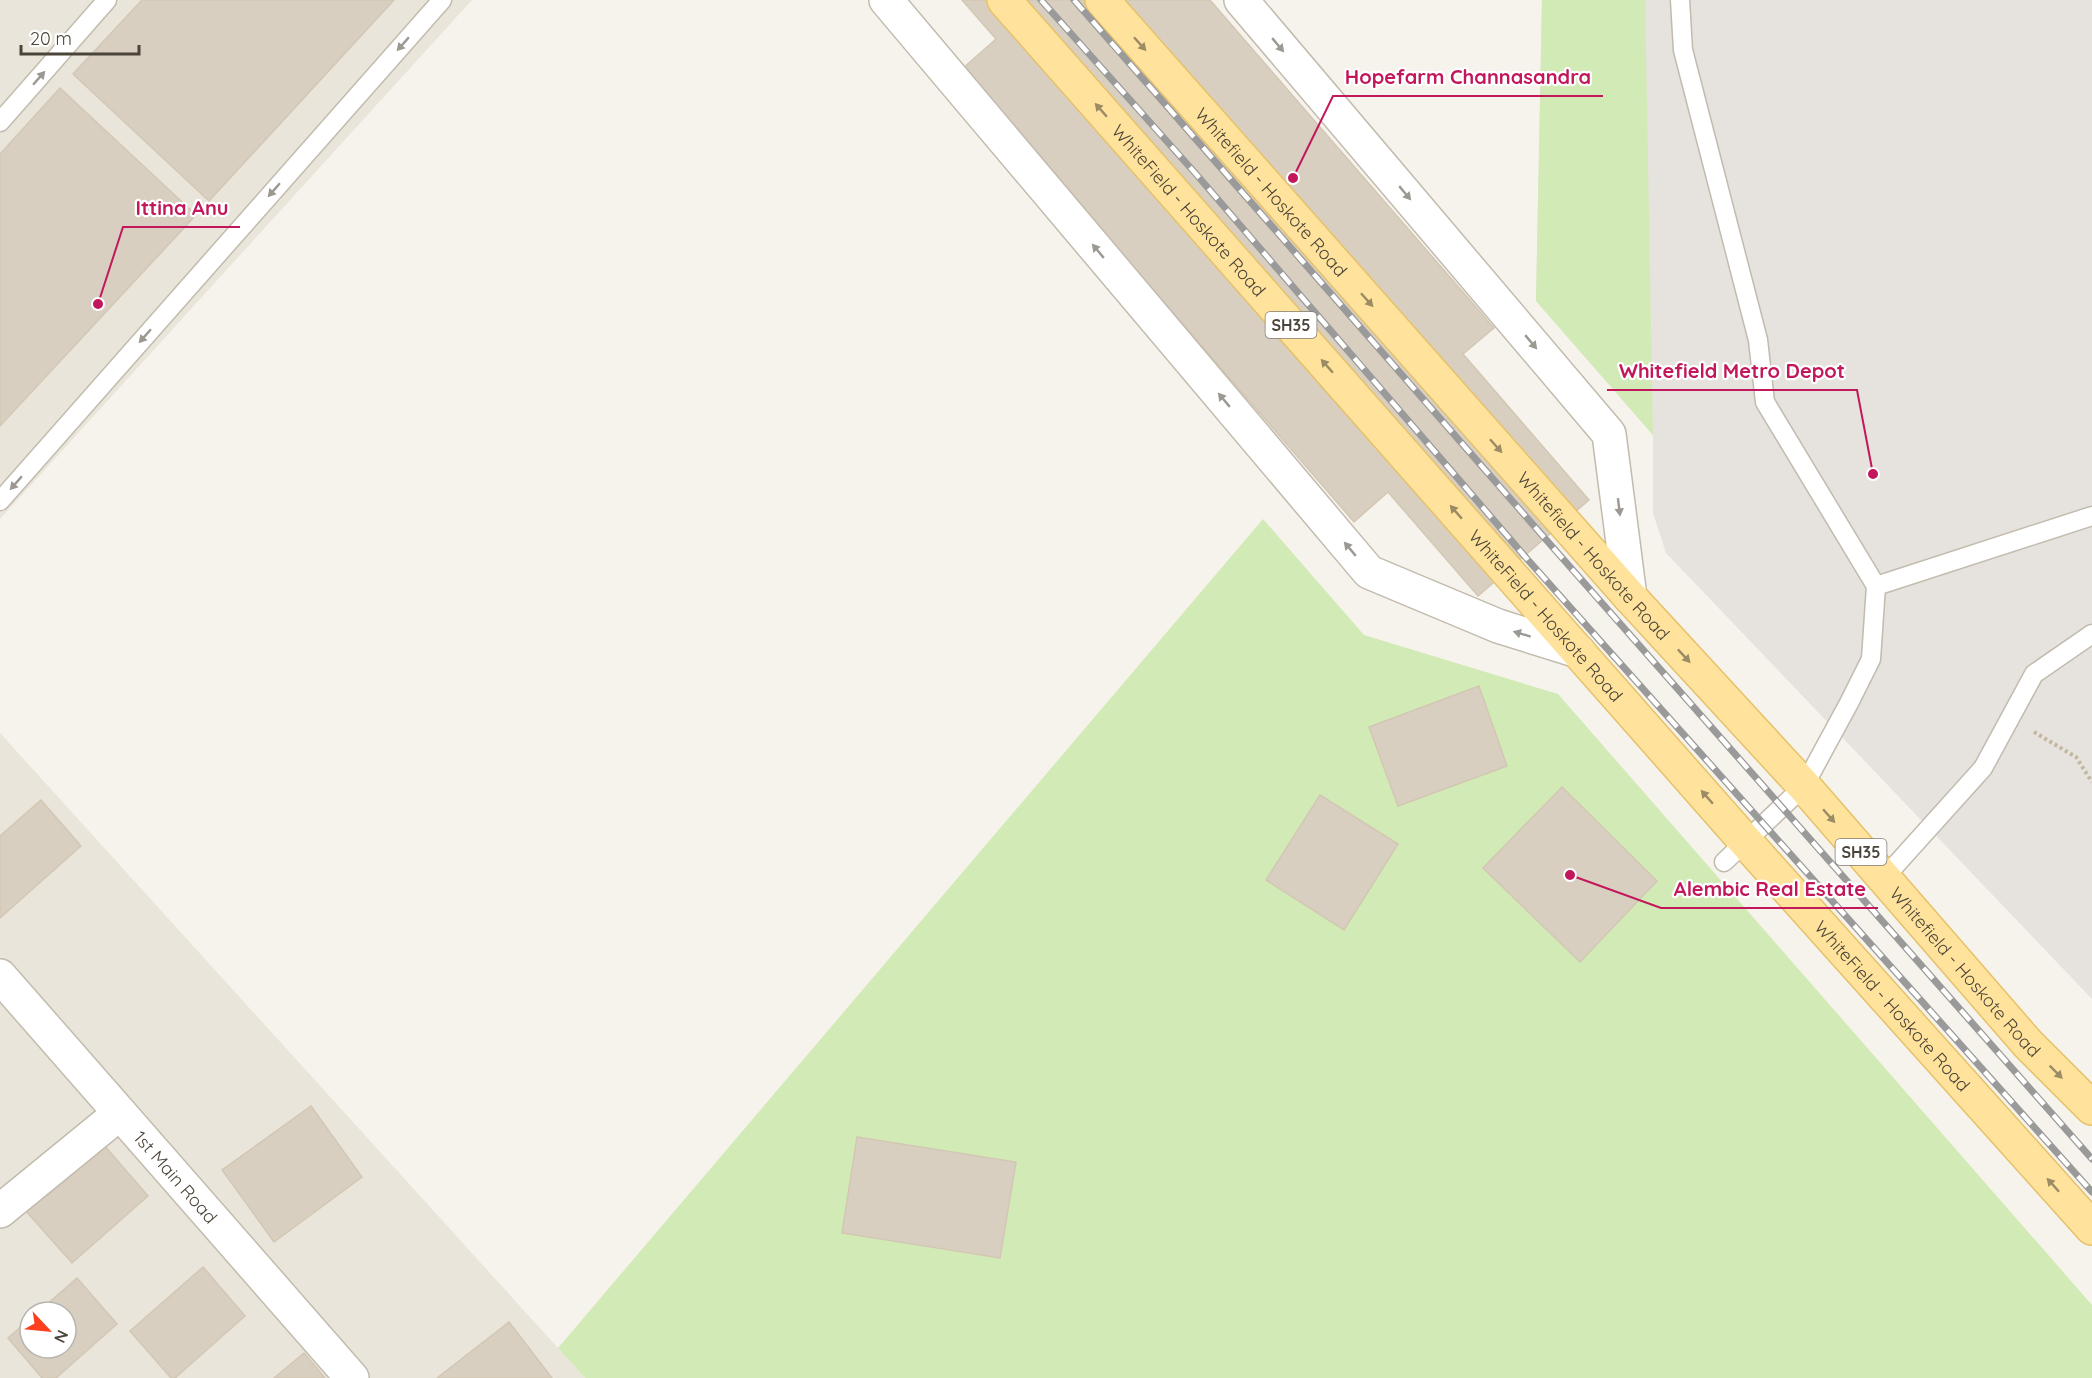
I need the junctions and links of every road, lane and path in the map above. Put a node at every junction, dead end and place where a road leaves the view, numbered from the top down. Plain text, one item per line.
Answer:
1 (107, 0) edge
2 (442, 0) edge
3 (886, 0) edge
4 (1004, 0) edge
5 (1102, 0) edge
6 (1241, 0) edge
7 (1680, 0) edge
8 (0, 122) edge
9 (0, 501) edge
10 (2092, 516) edge
11 (1876, 586) junction
12 (1630, 597) junction
13 (2092, 634) edge
14 (1578, 651) junction
15 (2011, 717) junction
16 (2092, 782) edge
17 (1804, 786) junction
18 (1735, 851) junction
19 (1884, 878) junction
20 (0, 976) edge
21 (2092, 1108) edge
22 (120, 1113) junction
23 (0, 1211) edge
24 (2092, 1228) edge
25 (352, 1378) edge

8 -> 1 lane
2 -> 9 lane
14 -> 3 street
14 -> 4 main road, WhiteField - Hoskote Road / SH35
5 -> 12 main road, Whitefield - Hoskote Road / SH35
6 -> 12 street
7 - 11 lane
10 - 11 lane
11 - 17 lane
12 -> 17 main road, Whitefield - Hoskote Road / SH35
13 - 15 lane
18 -> 14 main road, WhiteField - Hoskote Road / SH35
15 - 16 path
15 - 19 lane
17 - 18 lane
17 -> 19 main road, Whitefield - Hoskote Road / SH35
24 -> 18 main road, WhiteField - Hoskote Road / SH35
19 -> 21 main road, Whitefield - Hoskote Road / SH35
20 - 22 street, 1st Main Road
22 - 23 street
22 - 25 street, 1st Main Road

